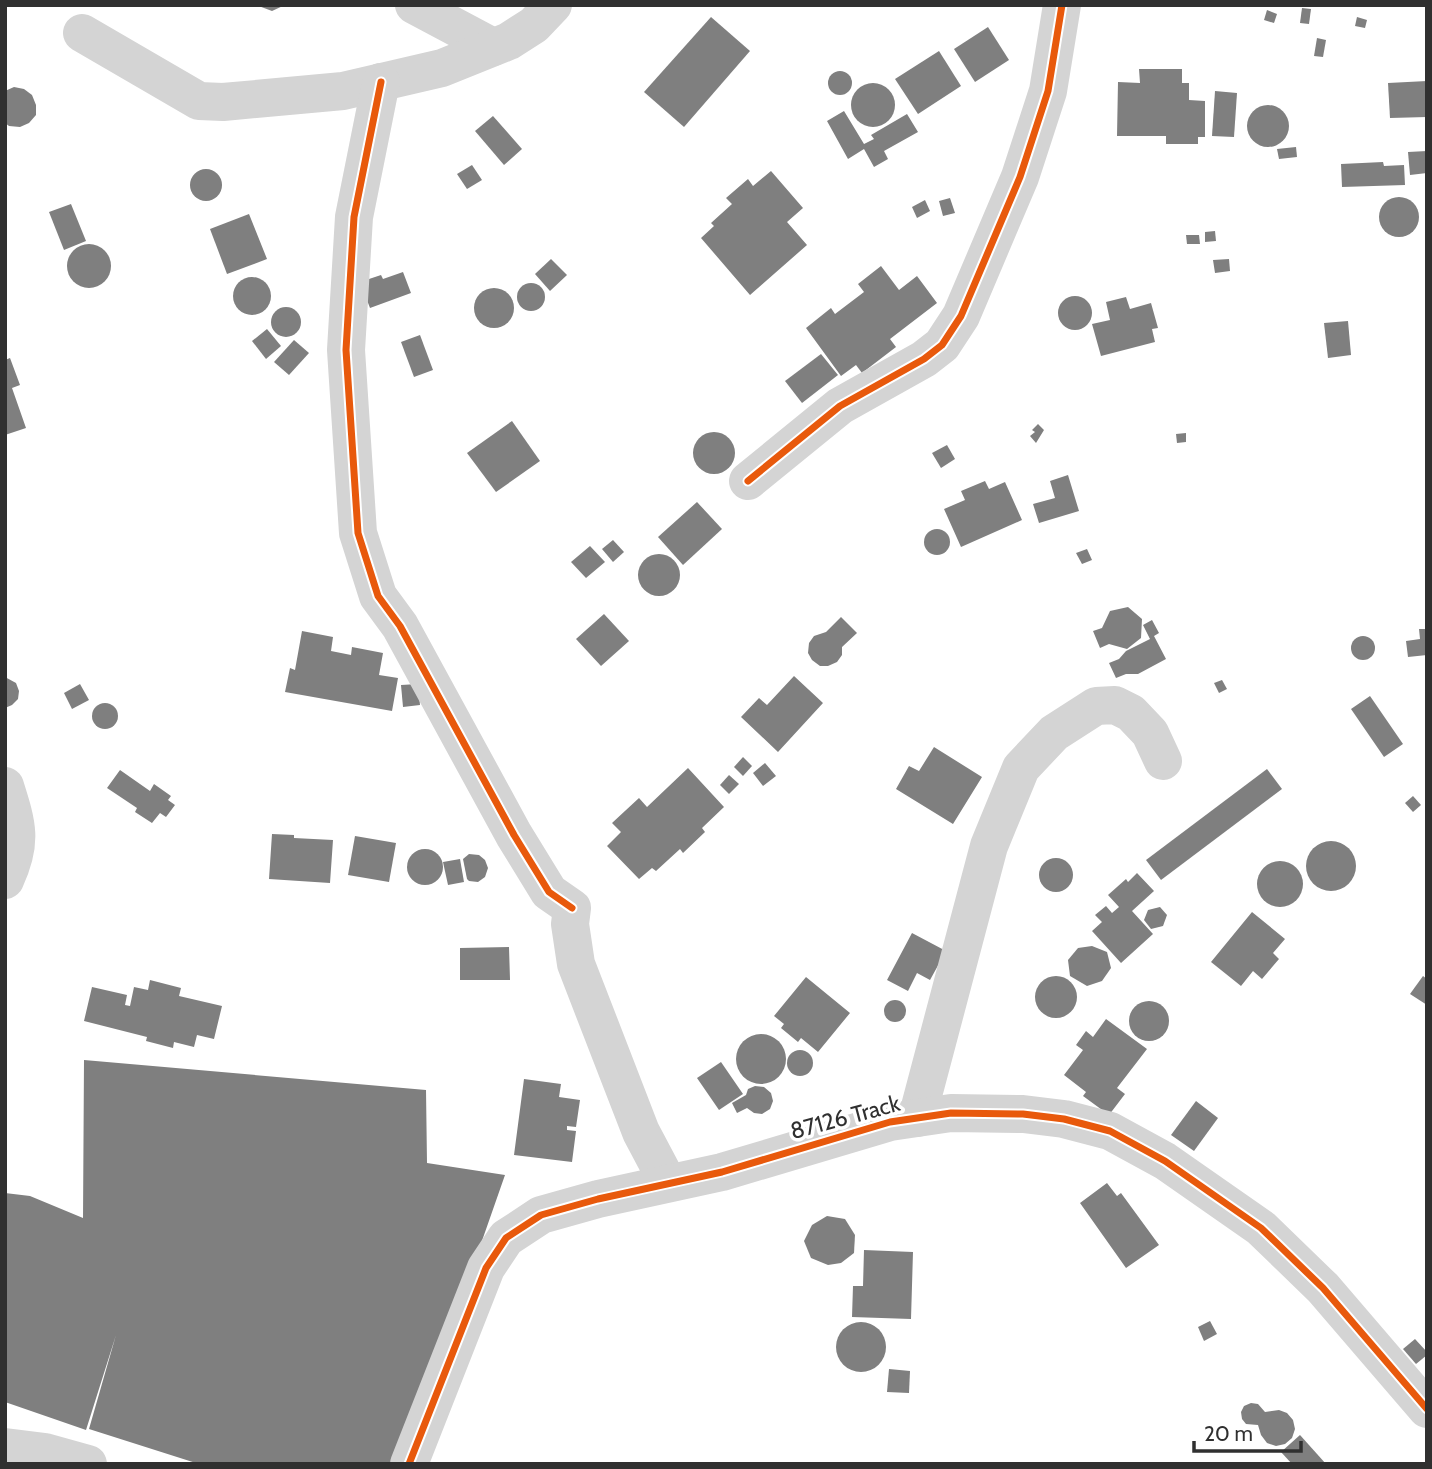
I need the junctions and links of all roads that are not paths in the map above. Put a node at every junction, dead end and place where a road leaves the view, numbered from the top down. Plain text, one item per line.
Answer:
1 (414, 5) edge
2 (553, 5) edge
3 (1062, 5) edge
4 (82, 33) dead end
5 (492, 47) junction
6 (381, 82) junction
7 (748, 481) dead end
8 (1163, 761) dead end
9 (5, 786) edge
10 (5, 880) edge
11 (917, 1118) junction
12 (668, 1183) junction
13 (1427, 1409) edge
14 (5, 1419) edge
15 (5, 1447) edge
16 (45, 1452) junction
17 (88, 1464) edge
18 (409, 1464) edge

1 - 5 street
2 - 5 street
3 - 7 street
4 - 6 street
5 - 6 street
6 - 12 street
8 - 11 street
9 - 10 street
11 - 12 street, 87126 Track
11 - 13 street, 87126 Track
12 - 18 street, 87126 Track
14 - 16 street
15 - 16 street
16 - 17 street

